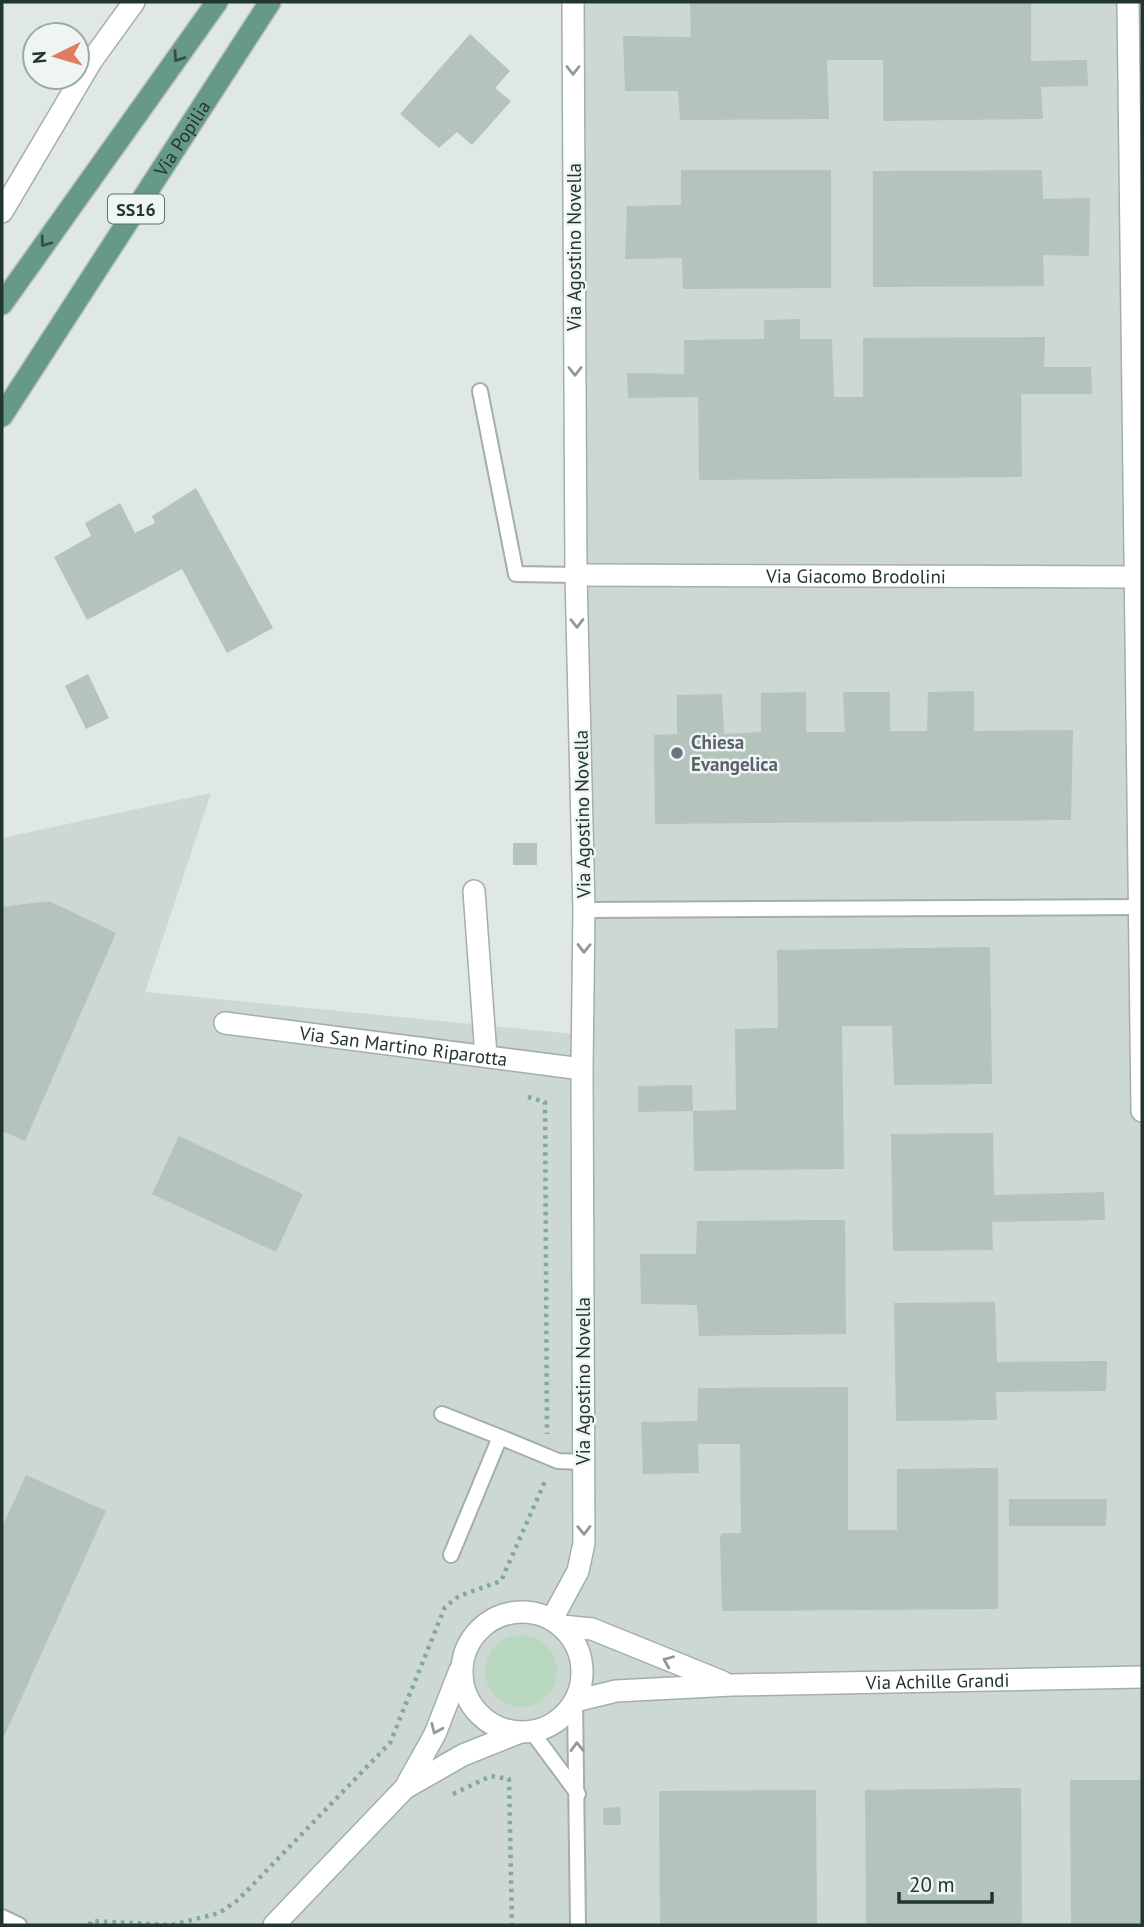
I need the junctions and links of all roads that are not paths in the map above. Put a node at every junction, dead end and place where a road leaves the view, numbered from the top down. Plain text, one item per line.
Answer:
1 (134, 2) edge
2 (217, 2) edge
3 (270, 2) edge
4 (573, 2) edge
5 (1128, 2) edge
6 (1137, 210) edge
7 (2, 212) edge
8 (2, 304) edge
9 (480, 391) dead end
10 (2, 416) edge
11 (576, 575) junction
12 (1137, 577) junction
13 (474, 891) dead end
14 (1140, 907) junction
15 (584, 910) junction
16 (225, 1023) dead end
17 (485, 1056) junction
18 (582, 1069) junction
19 (1142, 1111) edge
20 (442, 1414) dead end
21 (500, 1437) junction
22 (583, 1462) junction
23 (451, 1555) dead end
24 (557, 1623) junction
25 (462, 1668) junction
26 (1142, 1677) edge
27 (732, 1685) junction
28 (575, 1701) junction
29 (525, 1732) junction
30 (405, 1788) junction
31 (578, 1794) junction
32 (2, 1917) edge
33 (19, 1925) edge
34 (274, 1925) edge
35 (578, 1925) edge

1 - 7 street
2 -> 8 main road
3 - 10 main road, Via Popilia / SS16
4 -> 11 street, Via Agostino Novella
5 - 6 street
6 - 12 street
9 - 11 lane
11 - 12 street, Via Giacomo Brodolini
11 -> 15 street, Via Agostino Novella
12 - 14 street
13 - 17 street
14 - 15 lane
14 - 19 street
15 -> 18 street, Via Agostino Novella
16 - 17 street, Via San Martino Riparotta
17 - 18 street, Via San Martino Riparotta
18 - 22 street, Via Agostino Novella
20 - 21 lane
21 - 22 lane
21 - 23 lane
22 -> 24 street, Via Agostino Novella
24 - 25 street, Via Achille Grandi
27 -> 24 street, Via Achille Grandi
24 - 28 street
25 - 29 street
25 -> 30 street, Via Achille Grandi
26 - 27 street, Via Achille Grandi
27 - 28 street, Via Achille Grandi
28 - 29 street, Via Achille Grandi
31 -> 28 lane
29 - 30 street, Via Achille Grandi
29 - 31 lane
30 - 34 street, Via Achille Grandi
31 - 35 lane
32 - 33 lane

